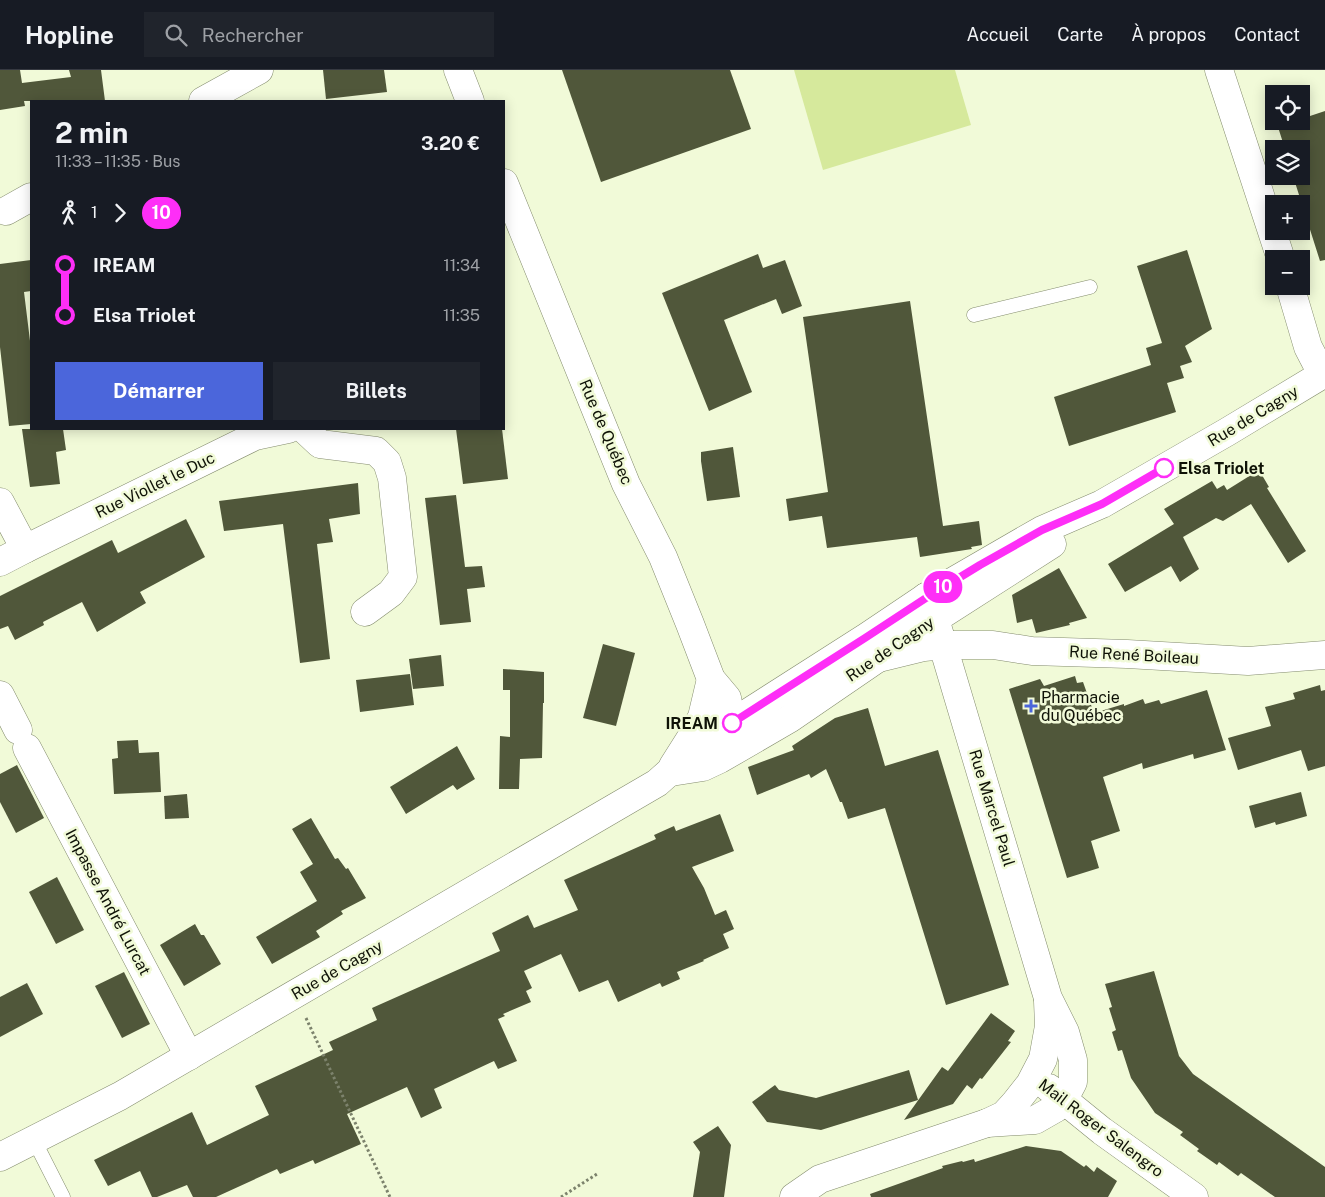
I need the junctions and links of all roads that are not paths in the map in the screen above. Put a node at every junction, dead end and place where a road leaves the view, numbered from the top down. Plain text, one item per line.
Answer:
1 (259, 70) edge
2 (458, 70) edge
3 (1219, 70) edge
4 (205, 100) edge
5 (470, 100) edge
6 (505, 185) edge
7 (30, 197) edge
8 (2, 209) edge
9 (1278, 250) edge
10 (1090, 286) dead end
11 (1293, 295) edge
12 (974, 315) dead end
13 (1323, 373) edge
14 (283, 430) edge
15 (305, 430) edge
16 (0, 502) edge
17 (25, 549) junction
18 (0, 562) edge
19 (931, 608) junction
20 (365, 612) dead end
21 (943, 646) junction
22 (1325, 655) edge
23 (877, 658) junction
24 (0, 695) edge
25 (731, 702) junction
26 (789, 719) junction
27 (720, 759) junction
28 (668, 773) junction
29 (1048, 998) junction
30 (190, 1056) junction
31 (1033, 1077) junction
32 (1064, 1099) junction
33 (987, 1123) junction
34 (34, 1140) junction
35 (0, 1157) edge
36 (63, 1197) edge
37 (794, 1197) edge
38 (1194, 1197) edge

1 - 4 street
2 - 5 street
3 - 9 street
6 - 25 street, Rue de Québec
7 - 8 street
10 - 12 lane
11 - 13 street
13 - 19 street, Rue de Cagny
14 - 17 street, Rue Viollet le Duc
15 - 20 street
16 - 17 street
17 - 18 street, Rue Viollet le Duc
19 - 21 street, Rue Marcel Paul
19 - 23 street, Rue de Cagny
19 - 25 street, Rue de Cagny
21 - 22 street, Rue René Boileau
21 - 23 street, Rue René Boileau
21 - 29 street, Rue Marcel Paul
23 - 26 street, Rue de Cagny
24 - 30 street, Impasse André Lurcat
25 - 26 street
25 - 27 street
25 - 28 street, Rue de Cagny
25 - 28 street
26 - 27 street, Rue de Cagny
27 - 28 street, Rue de Cagny
28 - 30 street, Rue de Cagny
29 - 31 street, Rue Marcel Paul
29 - 32 street, Rue Marcel Paul
30 - 34 street, Rue de Cagny
31 - 32 street, Mail Roger Salengro
31 - 33 street, Rue Marcel Paul
32 - 33 street, Rue Marcel Paul
32 - 38 street, Mail Roger Salengro
33 - 37 street, Rue Marcel Paul
34 - 35 street, Rue de Cagny
34 - 36 lane

